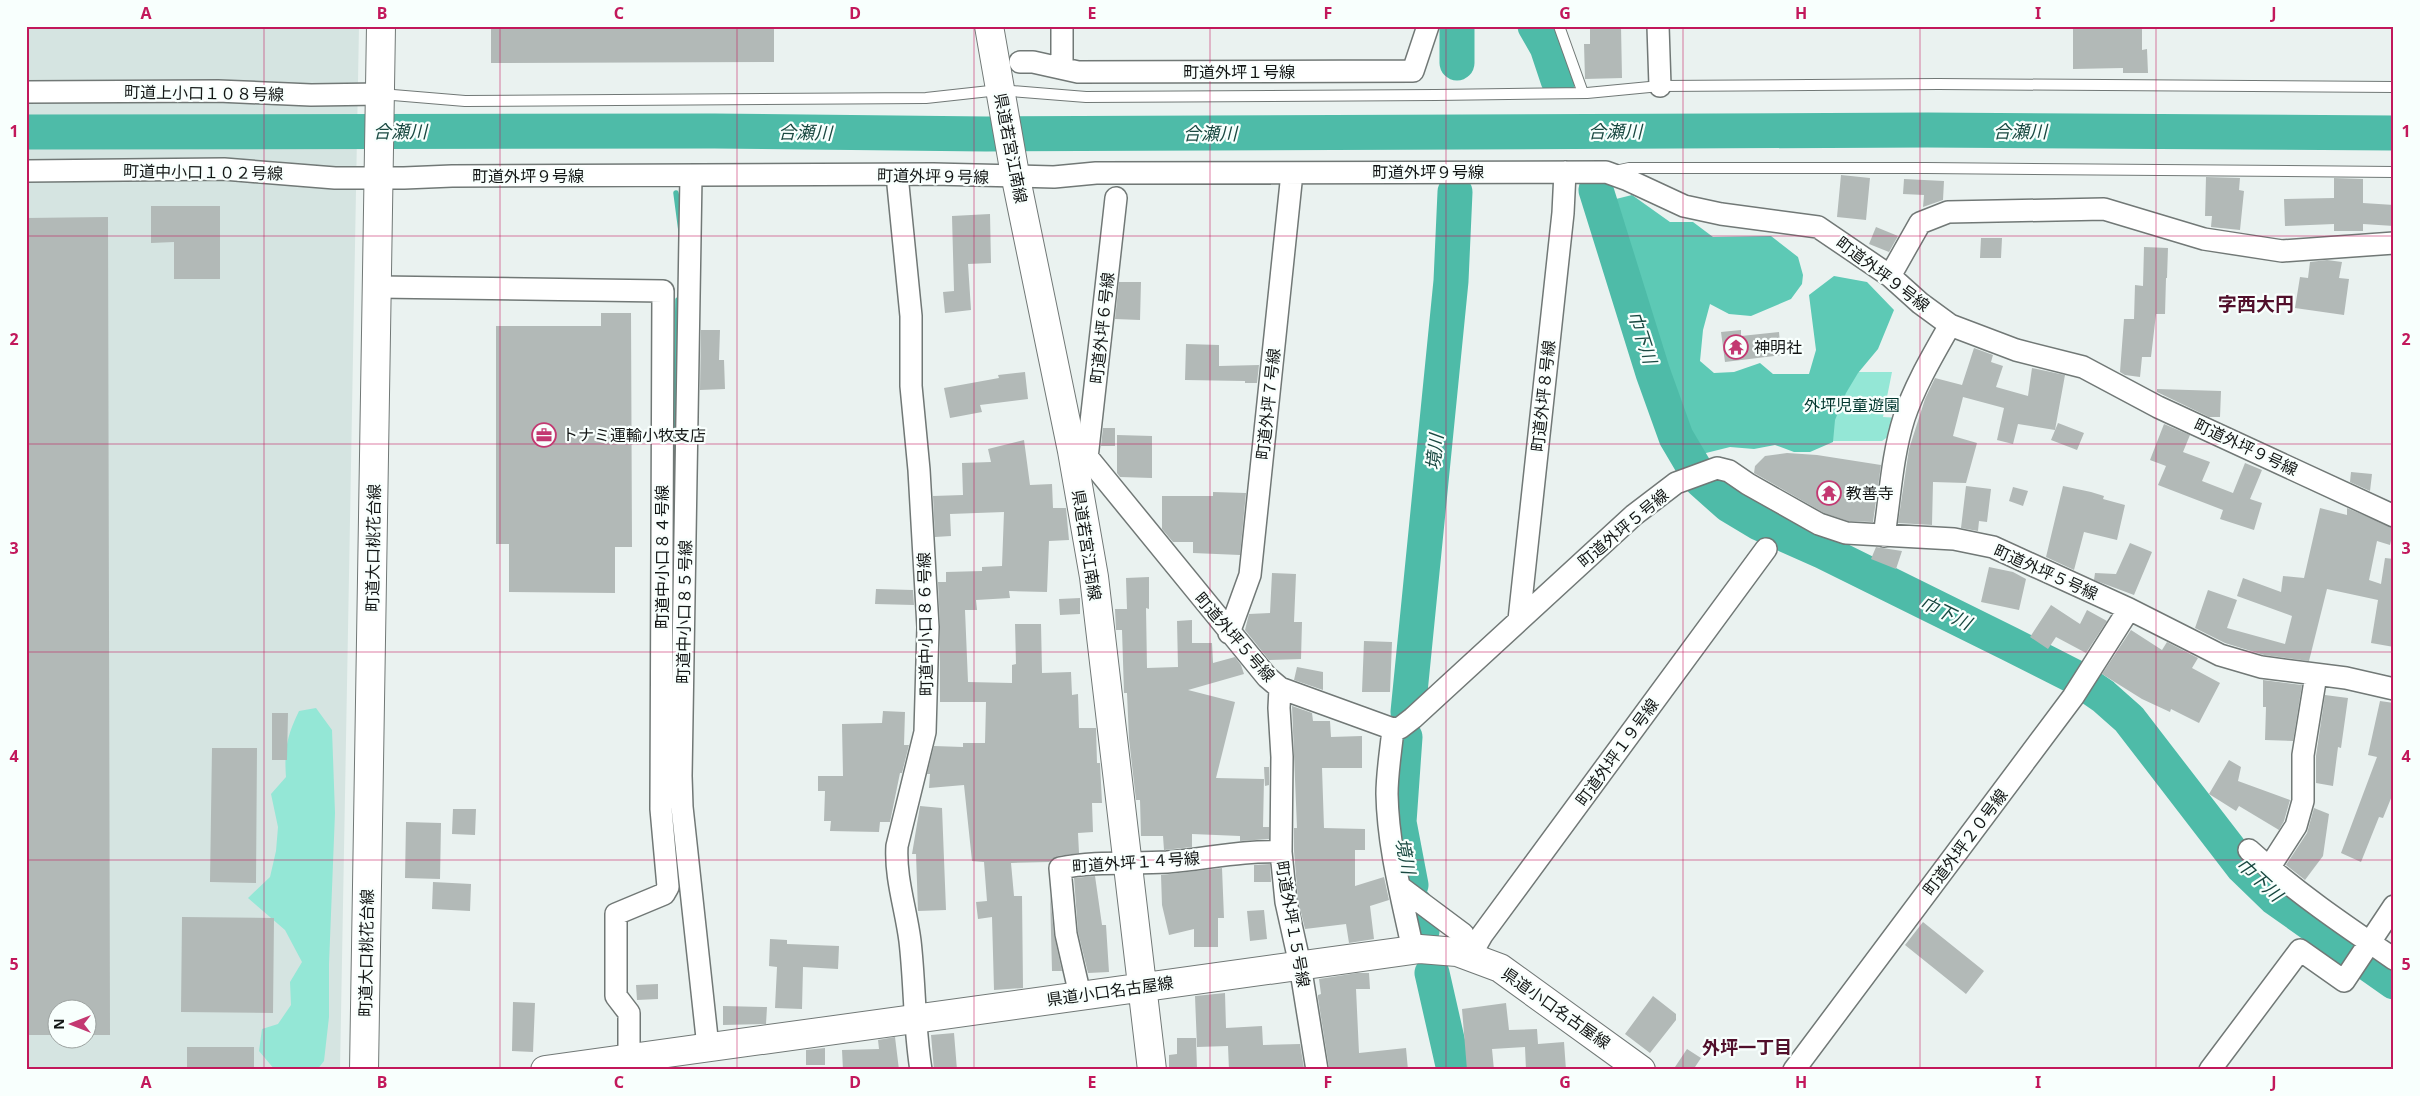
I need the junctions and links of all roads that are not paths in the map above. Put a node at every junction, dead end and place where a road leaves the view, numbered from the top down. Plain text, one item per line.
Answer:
1 (381, 26) edge
2 (989, 26) edge
3 (1062, 26) edge
4 (1428, 26) edge
5 (1558, 26) edge
6 (1658, 26) edge
7 (1020, 62) dead end
8 (1062, 68) junction
9 (1660, 86) junction
10 (2394, 87) edge
11 (26, 92) edge
12 (1583, 93) junction
13 (1000, 94) junction
14 (381, 98) junction
15 (26, 171) edge
16 (1565, 172) junction
17 (2394, 172) edge
18 (1015, 173) junction
19 (1292, 173) junction
20 (1612, 173) junction
21 (380, 175) junction
22 (898, 175) junction
23 (691, 176) junction
24 (1116, 198) dead end
25 (2394, 243) edge
26 (1890, 276) junction
27 (378, 287) junction
28 (1950, 325) junction
29 (1080, 454) junction
30 (2394, 516) edge
31 (1884, 536) junction
32 (1766, 549) dead end
33 (2129, 608) junction
34 (1520, 620) junction
35 (1229, 633) junction
36 (2316, 674) junction
37 (1280, 688) junction
38 (2394, 689) edge
39 (1402, 725) junction
40 (2249, 850) dead end
41 (1281, 852) junction
42 (1128, 863) junction
43 (2269, 868) junction
44 (1409, 893) junction
45 (2394, 906) edge
46 (2369, 945) junction
47 (1422, 949) junction
48 (1470, 956) junction
49 (2394, 959) edge
50 (1300, 965) junction
51 (1143, 987) junction
52 (1080, 995) junction
53 (915, 1018) junction
54 (708, 1047) junction
55 (637, 1063) edge
56 (364, 1070) edge
57 (545, 1070) edge
58 (922, 1070) edge
59 (1152, 1070) edge
60 (1317, 1070) edge
61 (1641, 1070) edge
62 (1794, 1070) edge
63 (2210, 1070) edge

1 - 14 main road, 町道大口桃花台線
2 - 13 main road, 県道若宮江南線
3 - 8 street
4 - 8 street, 町道外坪１号線
5 - 12 lane
6 - 9 street
7 - 8 street, 町道外坪１号線
9 - 10 lane
9 - 12 lane
11 - 14 street, 町道上小口１０８号線
12 - 13 lane
13 - 14 lane
13 - 18 main road, 県道若宮江南線
14 - 21 main road, 町道大口桃花台線
15 - 21 street, 町道中小口１０２号線
16 - 19 street, 町道外坪９号線
16 - 20 street, 町道外坪９号線
16 - 34 street, 町道外坪８号線
17 - 20 lane
18 - 19 street, 町道外坪９号線
18 - 22 street, 町道外坪９号線
18 - 29 main road, 県道若宮江南線
19 - 35 street, 町道外坪７号線
20 - 26 street, 町道外坪９号線
21 - 23 street, 町道外坪９号線
21 - 27 main road, 町道大口桃花台線
22 - 23 street, 町道外坪９号線
22 - 53 street, 町道中小口８６号線
23 - 54 street, 町道中小口８５号線
24 - 29 street, 町道外坪６号線
25 - 26 street
26 - 28 street, 町道外坪９号線
27 - 55 street, 町道中小口８４号線
27 - 56 main road, 町道大口桃花台線
28 - 30 street, 町道外坪９号線
28 - 31 street
29 - 35 street, 町道外坪５号線
29 - 42 main road, 県道若宮江南線
31 - 33 street, 町道外坪５号線
31 - 34 street, 町道外坪５号線
32 - 48 street, 町道外坪１９号線
33 - 36 street, 町道外坪５号線
33 - 62 street, 町道外坪２０号線
34 - 39 street, 町道外坪５号線
35 - 37 street, 町道外坪５号線
36 - 38 street, 町道外坪５号線
36 - 43 street
37 - 39 street, 町道外坪５号線
37 - 41 street, 町道外坪１５号線
39 - 44 street
40 - 43 street
41 - 42 street, 町道外坪１４号線
41 - 50 street, 町道外坪１５号線
42 - 51 main road, 県道若宮江南線
42 - 52 street, 町道外坪１４号線
43 - 46 street
44 - 47 street
44 - 48 street
45 - 46 street
46 - 49 street
46 - 63 street
47 - 48 main road, 県道小口名古屋線
47 - 50 main road, 県道小口名古屋線
48 - 61 main road, 県道小口名古屋線
50 - 51 main road, 県道小口名古屋線
50 - 60 street, 町道外坪１５号線
51 - 52 main road, 県道小口名古屋線
51 - 59 main road, 県道若宮江南線
52 - 53 main road, 県道小口名古屋線
53 - 54 main road, 県道小口名古屋線
53 - 58 street, 町道中小口８６号線
54 - 55 main road, 県道小口名古屋線
55 - 57 main road, 県道小口名古屋線

